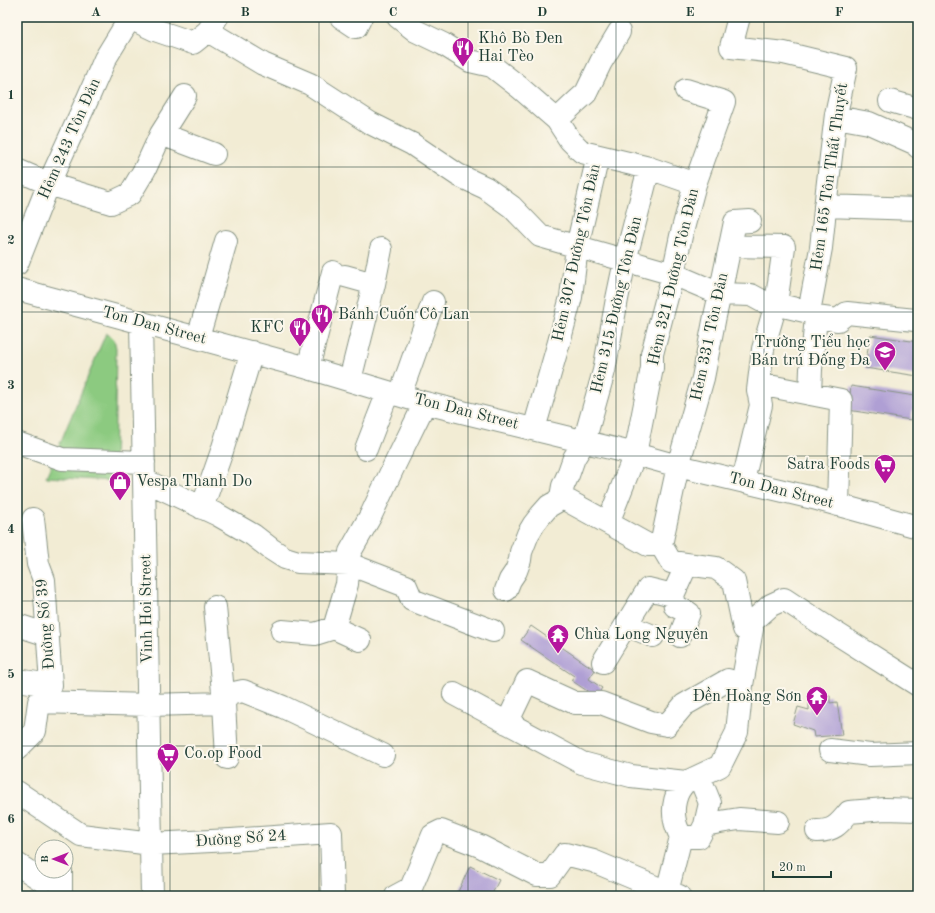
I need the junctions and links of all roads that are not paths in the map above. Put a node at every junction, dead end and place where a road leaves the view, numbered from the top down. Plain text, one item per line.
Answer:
1 (130, 17) edge
2 (398, 17) edge
3 (739, 17) edge
4 (213, 24) edge
5 (619, 32) dead end
6 (686, 90) dead end
7 (185, 96) dead end
8 (890, 101) dead end
9 (918, 110) edge
10 (836, 118) junction
11 (556, 120) junction
12 (161, 134) junction
13 (918, 147) edge
14 (214, 154) dead end
15 (598, 156) junction
16 (649, 168) junction
17 (17, 170) edge
18 (49, 183) junction
19 (695, 184) junction
20 (825, 206) junction
21 (918, 209) edge
22 (750, 221) dead end
23 (226, 241) dead end
24 (730, 246) junction
25 (577, 247) junction
26 (381, 249) dead end
27 (625, 261) junction
28 (17, 264) edge
29 (673, 274) junction
30 (374, 284) junction
31 (17, 289) edge
32 (720, 294) junction
33 (433, 302) dead end
34 (776, 304) junction
35 (813, 315) junction
36 (918, 319) edge
37 (141, 322) junction
38 (198, 338) junction
39 (252, 352) junction
40 (308, 368) junction
41 (350, 380) junction
42 (759, 384) junction
43 (394, 393) junction
44 (810, 394) junction
45 (425, 403) junction
46 (534, 430) junction
47 (584, 442) junction
48 (17, 443) edge
49 (366, 449) dead end
50 (635, 454) junction
51 (678, 466) junction
52 (144, 471) junction
53 (743, 481) junction
54 (561, 498) junction
55 (838, 505) junction
56 (202, 508) junction
57 (32, 519) dead end
58 (608, 523) junction
59 (918, 527) edge
60 (661, 545) junction
61 (349, 564) junction
62 (687, 564) junction
63 (506, 590) dead end
64 (673, 594) junction
65 (215, 608) dead end
66 (626, 624) junction
67 (17, 625) edge
68 (334, 628) junction
69 (744, 629) junction
70 (282, 631) dead end
71 (493, 631) dead end
72 (48, 635) junction
73 (653, 636) dead end
74 (680, 636) dead end
75 (360, 640) dead end
76 (603, 662) dead end
77 (17, 680) edge
78 (742, 685) junction
79 (918, 685) edge
80 (45, 694) junction
81 (454, 694) dead end
82 (224, 703) junction
83 (149, 704) junction
84 (507, 722) junction
85 (17, 749) edge
86 (830, 750) dead end
87 (918, 753) edge
88 (383, 755) dead end
89 (227, 758) dead end
90 (692, 779) junction
91 (17, 792) edge
92 (918, 810) edge
93 (778, 822) dead end
94 (705, 825) junction
95 (817, 831) dead end
96 (681, 837) junction
97 (71, 839) edge
98 (74, 841) edge
99 (152, 844) junction
100 (17, 864) edge
101 (47, 880) edge
102 (669, 895) edge
103 (61, 896) edge
104 (152, 896) edge
105 (333, 896) edge
106 (396, 896) edge

1 - 4 street, Hẻm 243 Tôn Đản
1 - 18 street, Hẻm 243 Tôn Đản
2 - 11 street, Hẻm 307 Đường Tôn Đản
3 - 10 street, Hẻm 165 Tôn Thất Thuyết
4 - 25 street
5 - 11 street
6 - 19 street, Hẻm 321 Đường Tôn Đản
7 - 12 street
8 - 9 street
10 - 13 street
10 - 20 street, Hẻm 165 Tôn Thất Thuyết
11 - 15 street, Hẻm 307 Đường Tôn Đản
12 - 14 street
12 - 18 street
15 - 16 street
15 - 25 street, Hẻm 307 Đường Tôn Đản
16 - 19 street
16 - 27 street, Hẻm 315 Đường Tôn Đản
17 - 18 street
18 - 28 street, Hẻm 243 Tôn Đản
19 - 29 street, Hẻm 321 Đường Tôn Đản
20 - 21 street
20 - 35 street, Hẻm 165 Tôn Thất Thuyết
22 - 24 street, Hẻm 331 Tôn Đản
23 - 38 street
24 - 32 street, Hẻm 331 Tôn Đản
24 - 34 street
25 - 27 street
25 - 46 street, Hẻm 307 Đường Tôn Đản
26 - 30 street
27 - 29 street
27 - 47 street, Hẻm 315 Đường Tôn Đản
29 - 32 street
29 - 50 street, Hẻm 321 Đường Tôn Đản
30 - 40 street
30 - 41 street
31 - 37 street, Ton Dan Street
32 - 34 street
32 - 51 street, Hẻm 331 Tôn Đản
33 - 43 street
34 - 35 street
34 - 42 street
35 - 36 street
35 - 44 street, Hẻm 165 Tôn Thất Thuyết
37 - 38 street, Ton Dan Street
37 - 52 street, Vinh Hoi Street
38 - 39 street, Ton Dan Street
39 - 40 street, Ton Dan Street
39 - 56 street
40 - 41 street, Ton Dan Street
41 - 43 street, Ton Dan Street
42 - 44 street
42 - 53 street
43 - 45 street, Ton Dan Street
43 - 49 street
44 - 55 street
45 - 46 street, Ton Dan Street
45 - 61 street
46 - 47 street, Ton Dan Street
47 - 50 street, Ton Dan Street
47 - 54 street, Hẻm 315 Đường Tôn Đản
48 - 52 street
50 - 51 street, Ton Dan Street
50 - 58 street, Hẻm 321 Đường Tôn Đản
51 - 53 street, Ton Dan Street
51 - 60 street, Hẻm 331 Tôn Đản
52 - 56 street
52 - 83 street, Vinh Hoi Street
53 - 55 street, Ton Dan Street
54 - 58 street
54 - 63 street
55 - 59 street, Ton Dan Street
56 - 61 street
57 - 72 street, Đường Số 39
58 - 60 street
60 - 62 street
61 - 68 street
61 - 71 street
62 - 64 street
62 - 69 street
64 - 66 street
64 - 74 street
65 - 82 street
66 - 73 street
66 - 76 street
67 - 72 street
68 - 70 street
68 - 75 street
69 - 78 street
69 - 79 street
72 - 80 street, Đường Số 39
77 - 80 street
78 - 84 street
78 - 90 street
80 - 83 street
80 - 85 street, Đường Số 39
81 - 84 street
82 - 83 street
82 - 88 street
82 - 89 street
83 - 99 street, Vinh Hoi Street
84 - 90 street
86 - 87 street
90 - 94 street
90 - 96 street
91 - 97 street
92 - 95 street
93 - 94 street
94 - 96 street
96 - 102 street
98 - 99 street, Đường Số 24
99 - 104 street, Vinh Hoi Street
99 - 105 street, Đường Số 24
100 - 101 street
101 - 103 street
102 - 106 street

